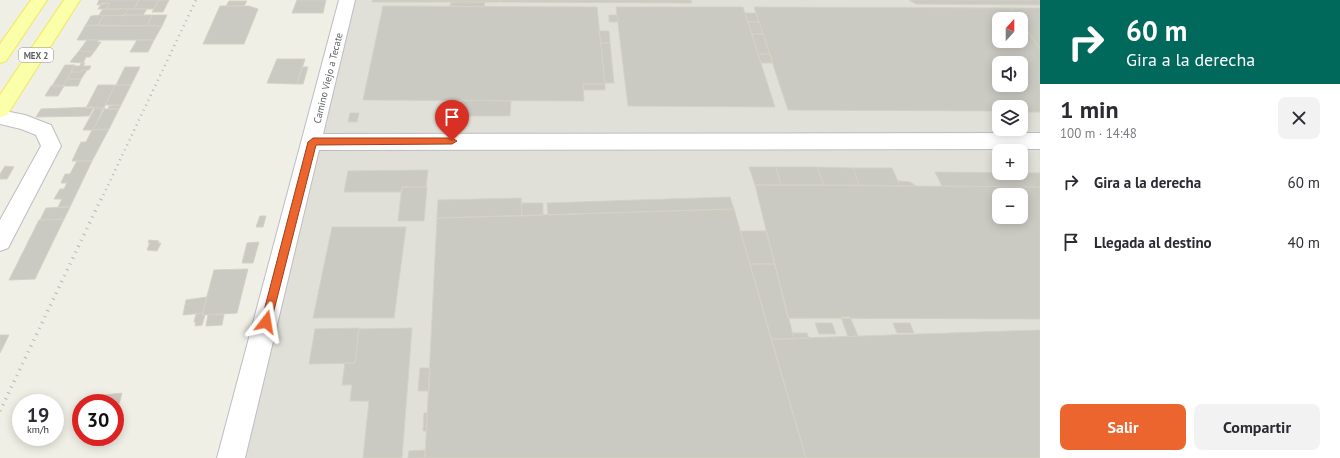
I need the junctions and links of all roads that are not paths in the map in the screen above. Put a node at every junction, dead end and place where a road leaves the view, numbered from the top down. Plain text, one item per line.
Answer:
1 (40, 0) edge
2 (72, 0) edge
3 (348, 0) edge
4 (0, 57) edge
5 (0, 110) edge
6 (0, 117) edge
7 (313, 142) junction
8 (1040, 142) edge
9 (0, 241) edge
10 (231, 458) edge

1 - 4 main road, MEX 2
2 - 5 main road, MEX 2
3 - 7 street, Camino Viejo a Tecate
6 - 9 street
7 - 8 street
7 - 10 street, Camino Viejo a Tecate

